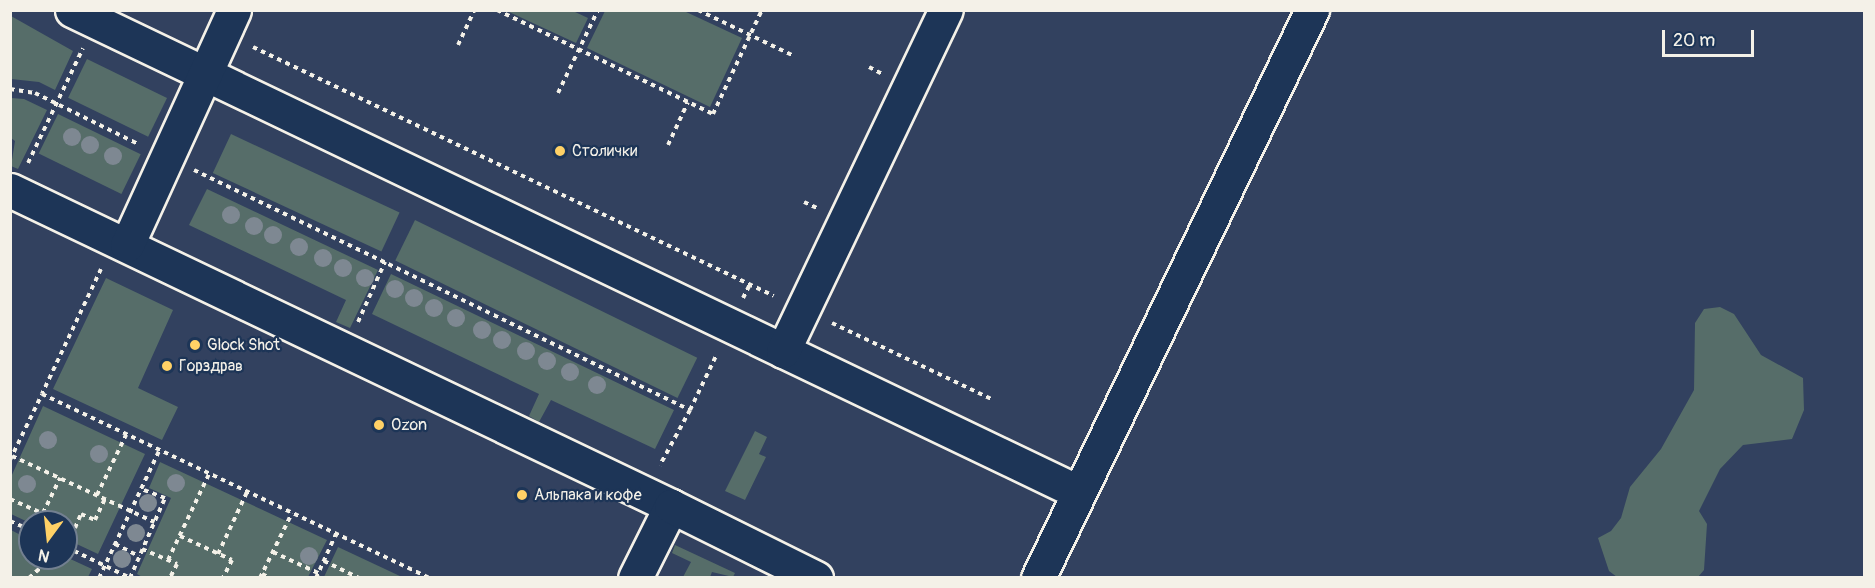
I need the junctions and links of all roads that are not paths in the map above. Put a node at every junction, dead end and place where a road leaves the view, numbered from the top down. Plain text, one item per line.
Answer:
1 (72, 10) edge
2 (946, 10) edge
3 (1312, 10) edge
4 (229, 22) edge
5 (205, 73) junction
6 (12, 191) edge
7 (115, 254) junction
8 (783, 351) junction
9 (1078, 492) junction
10 (658, 500) junction
11 (636, 578) edge
12 (816, 578) edge
13 (1038, 578) edge

1 - 5 lane
2 - 8 lane
3 - 9 lane
4 - 5 lane
5 - 7 lane
5 - 8 lane
6 - 7 lane
7 - 10 lane
8 - 9 lane
9 - 13 lane
10 - 11 lane
10 - 12 lane

